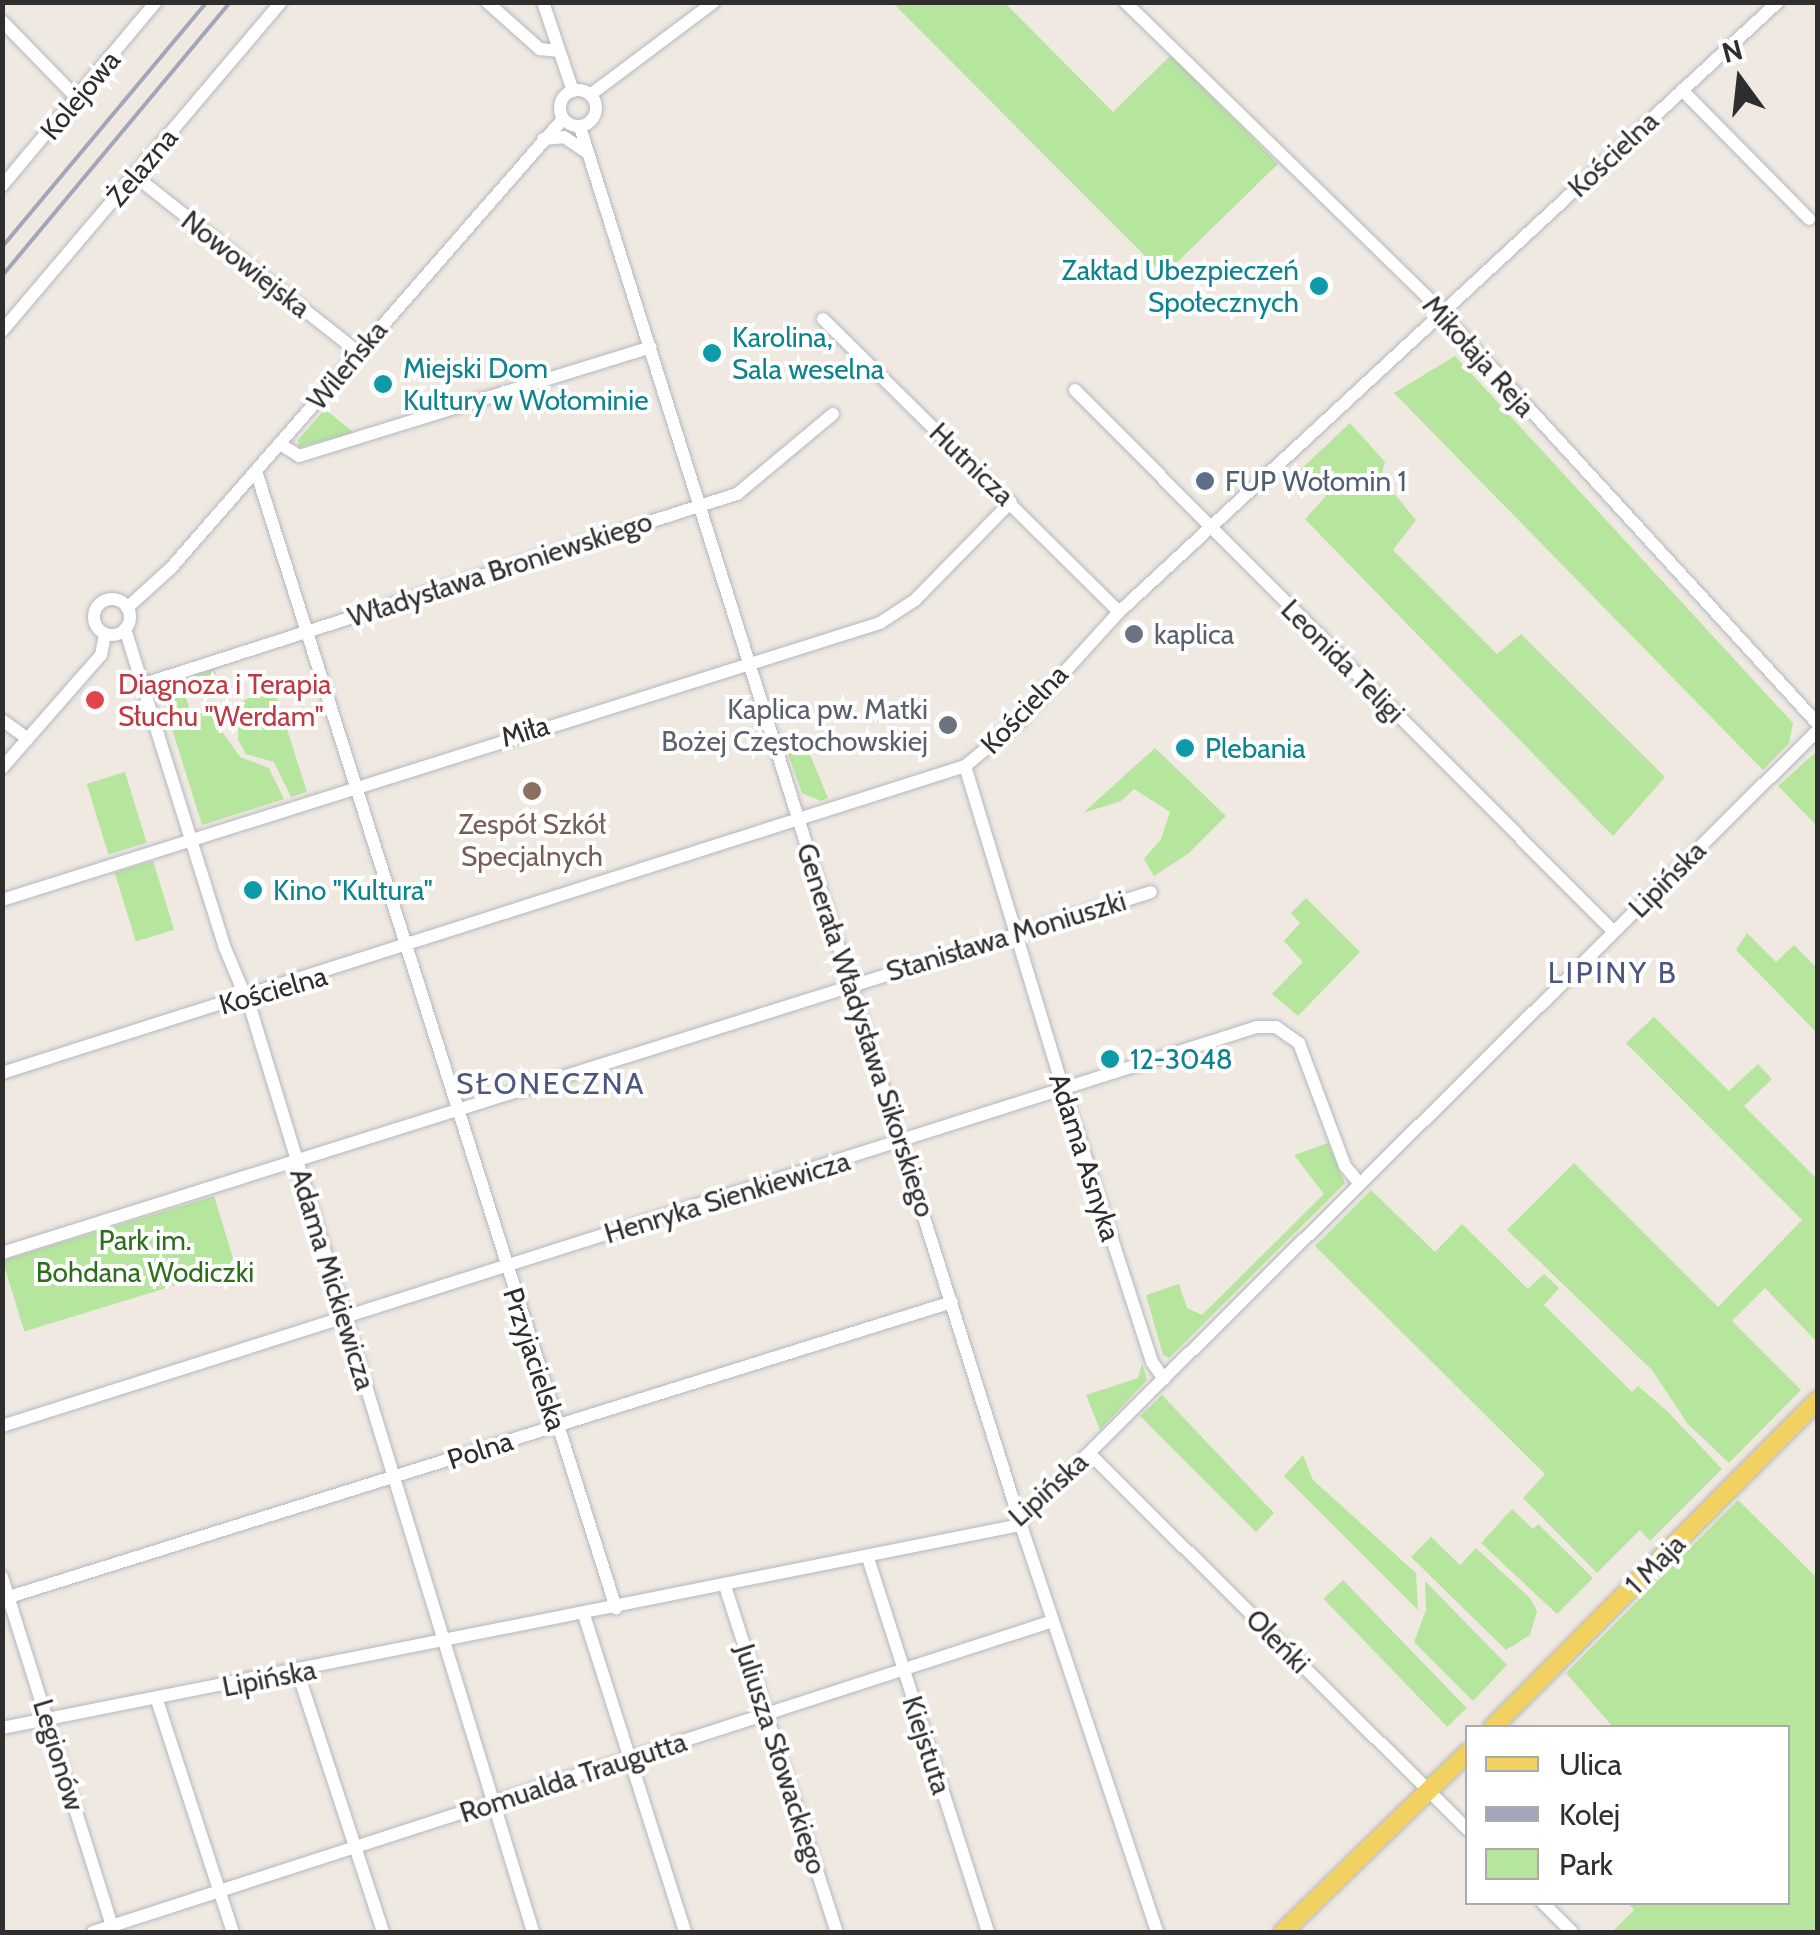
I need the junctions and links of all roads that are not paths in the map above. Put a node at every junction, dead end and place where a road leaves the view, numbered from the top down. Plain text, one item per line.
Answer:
1 (156, 2) edge
2 (280, 2) edge
3 (488, 2) edge
4 (543, 2) edge
5 (714, 2) edge
6 (1125, 2) edge
7 (1778, 2) edge
8 (2, 21) edge
9 (559, 51) junction
10 (573, 90) junction
11 (1682, 90) junction
12 (590, 95) junction
13 (77, 98) junction
14 (562, 118) junction
15 (580, 127) junction
16 (543, 139) junction
17 (588, 155) junction
18 (135, 176) junction
19 (2, 186) edge
20 (1809, 219) dead end
21 (1442, 314) junction
22 (823, 319) dead end
23 (2, 331) edge
24 (651, 347) junction
25 (358, 352) junction
26 (1075, 390) dead end
27 (832, 414) dead end
28 (280, 444) junction
29 (256, 471) junction
30 (1012, 502) junction
31 (701, 504) junction
32 (1210, 527) junction
33 (127, 608) junction
34 (1119, 612) junction
35 (125, 628) junction
36 (307, 631) junction
37 (105, 634) junction
38 (749, 661) junction
39 (144, 684) junction
40 (2, 720) edge
41 (1818, 727) edge
42 (28, 739) junction
43 (965, 766) junction
44 (2, 768) edge
45 (355, 787) junction
46 (800, 822) junction
47 (191, 839) junction
48 (1151, 892) dead end
49 (2, 900) edge
50 (1018, 931) junction
51 (1614, 932) junction
52 (406, 949) junction
53 (852, 982) junction
54 (244, 999) junction
55 (2, 1074) edge
56 (1064, 1091) junction
57 (457, 1108) junction
58 (903, 1142) junction
59 (296, 1159) junction
60 (1360, 1184) junction
61 (2, 1253) edge
62 (505, 1266) junction
63 (952, 1302) junction
64 (345, 1318) junction
65 (1164, 1379) junction
66 (1818, 1400) edge
67 (2, 1426) edge
68 (557, 1426) junction
69 (1089, 1453) junction
70 (395, 1477) junction
71 (1020, 1522) junction
72 (868, 1558) junction
73 (2, 1577) edge
74 (725, 1586) junction
75 (9, 1597) junction
76 (616, 1608) junction
77 (584, 1615) junction
78 (1053, 1621) junction
79 (446, 1643) junction
80 (903, 1672) junction
81 (298, 1673) junction
82 (157, 1700) junction
83 (767, 1714) junction
84 (50, 1720) junction
85 (1495, 1725) edge
86 (2, 1728) edge
87 (1465, 1755) edge
88 (630, 1757) junction
89 (1428, 1791) junction
90 (494, 1804) junction
91 (1465, 1827) edge
92 (356, 1848) junction
93 (220, 1891) junction
94 (1545, 1905) edge
95 (113, 1930) edge
96 (93, 1932) edge
97 (233, 1932) edge
98 (383, 1932) edge
99 (533, 1932) edge
100 (685, 1932) edge
101 (837, 1932) edge
102 (988, 1932) edge
103 (1157, 1932) edge
104 (1283, 1932) edge
105 (1572, 1932) edge

1 - 13 street, Kolejowa
2 - 18 street, Żelazna
3 - 9 street
4 - 9 street
5 - 12 street
6 - 21 street, Mikołaja Reja
7 - 11 street, Kościelna
8 - 13 street
9 - 10 street
10 - 12 street
10 - 14 street
11 - 20 street
11 - 21 street, Kościelna
12 - 15 street
13 - 19 street, Kolejowa
14 - 15 street
14 - 16 street, Wileńska
15 - 17 street, Generała Władysława Sikorskiego
16 - 17 street
16 - 25 street, Wileńska
17 - 24 street, Generała Władysława Sikorskiego
18 - 23 street, Żelazna
18 - 25 street, Nowowiejska
21 - 32 street, Kościelna
21 - 41 street, Mikołaja Reja
22 - 30 street, Hutnicza
24 - 28 street
24 - 31 street, Generała Władysława Sikorskiego
25 - 28 street, Wileńska
26 - 32 street, Leonida Teligi
27 - 31 street, Władysława Broniewskiego
28 - 29 street, Wileńska
29 - 33 street, Wileńska
29 - 36 street, Przyjacielska
30 - 34 street, Hutnicza
30 - 38 street, Miła
31 - 36 street, Władysława Broniewskiego
31 - 38 street, Generała Władysława Sikorskiego
32 - 34 street, Kościelna
32 - 51 street, Leonida Teligi
33 - 35 street
33 - 37 street
34 - 43 street, Kościelna
35 - 37 street
35 - 39 street, Adama Mickiewicza
36 - 39 street, Władysława Broniewskiego
36 - 45 street, Przyjacielska
37 - 42 street
38 - 45 street, Miła
38 - 46 street, Generała Władysława Sikorskiego
39 - 47 street, Adama Mickiewicza
40 - 42 street
41 - 51 street, Lipińska
42 - 44 street
43 - 46 street, Kościelna
43 - 50 street, Adama Asnyka
45 - 47 street, Miła
45 - 52 street, Przyjacielska
46 - 52 street, Kościelna
46 - 53 street, Generała Władysława Sikorskiego
47 - 49 street, Miła
47 - 54 street, Adama Mickiewicza
48 - 50 street, Stanisława Moniuszki
50 - 53 street, Stanisława Moniuszki
50 - 56 street, Adama Asnyka
51 - 60 street, Lipińska
52 - 54 street, Kościelna
52 - 57 street, Przyjacielska
53 - 57 street, Stanisława Moniuszki
53 - 58 street, Generała Władysława Sikorskiego
54 - 55 street, Kościelna
54 - 59 street, Adama Mickiewicza
56 - 58 street, Henryka Sienkiewicza
56 - 60 street, Henryka Sienkiewicza
56 - 65 street, Adama Asnyka
57 - 59 street, Stanisława Moniuszki
57 - 62 street, Przyjacielska
58 - 62 street, Henryka Sienkiewicza
58 - 63 street, Generała Władysława Sikorskiego
59 - 61 street, Stanisława Moniuszki
59 - 64 street, Adama Mickiewicza
60 - 65 street, Lipińska
62 - 64 street, Henryka Sienkiewicza
62 - 68 street, Przyjacielska
63 - 68 street, Polna
63 - 71 street, Generała Władysława Sikorskiego
64 - 67 street, Henryka Sienkiewicza
64 - 70 street, Adama Mickiewicza
65 - 69 street, Lipińska
66 - 85 main road, 1 Maja
68 - 70 street, Polna
68 - 76 street, Przyjacielska
69 - 71 street, Lipińska
69 - 89 street, Oleńki
70 - 75 street, Polna
70 - 79 street, Adama Mickiewicza
71 - 72 street, Lipińska
71 - 78 street, Generała Władysława Sikorskiego
72 - 74 street, Lipińska
72 - 80 street, Kiejstuta
73 - 75 street, Legionów
74 - 76 street, Lipińska
74 - 83 street, Juliusza Słowackiego
75 - 84 street, Legionów
76 - 77 street, Lipińska
77 - 79 street, Lipińska
77 - 88 street
78 - 80 street, Romualda Traugutta
78 - 103 street, Generała Władysława Sikorskiego
79 - 81 street, Lipińska
79 - 90 street, Adama Mickiewicza
80 - 83 street, Romualda Traugutta
80 - 102 street, Kiejstuta
81 - 82 street, Lipińska
81 - 92 street
82 - 84 street, Lipińska
82 - 93 street
83 - 88 street, Romualda Traugutta
83 - 101 street, Juliusza Słowackiego
84 - 86 street, Lipińska
84 - 95 street, Legionów
87 - 89 main road
88 - 90 street, Romualda Traugutta
88 - 100 street
89 - 91 street, Oleńki
89 - 104 main road
90 - 92 street, Romualda Traugutta
90 - 99 street, Adama Mickiewicza
92 - 93 street, Romualda Traugutta
92 - 98 street
93 - 95 street, Romualda Traugutta
93 - 97 street
94 - 105 street
95 - 96 street, Romualda Traugutta

